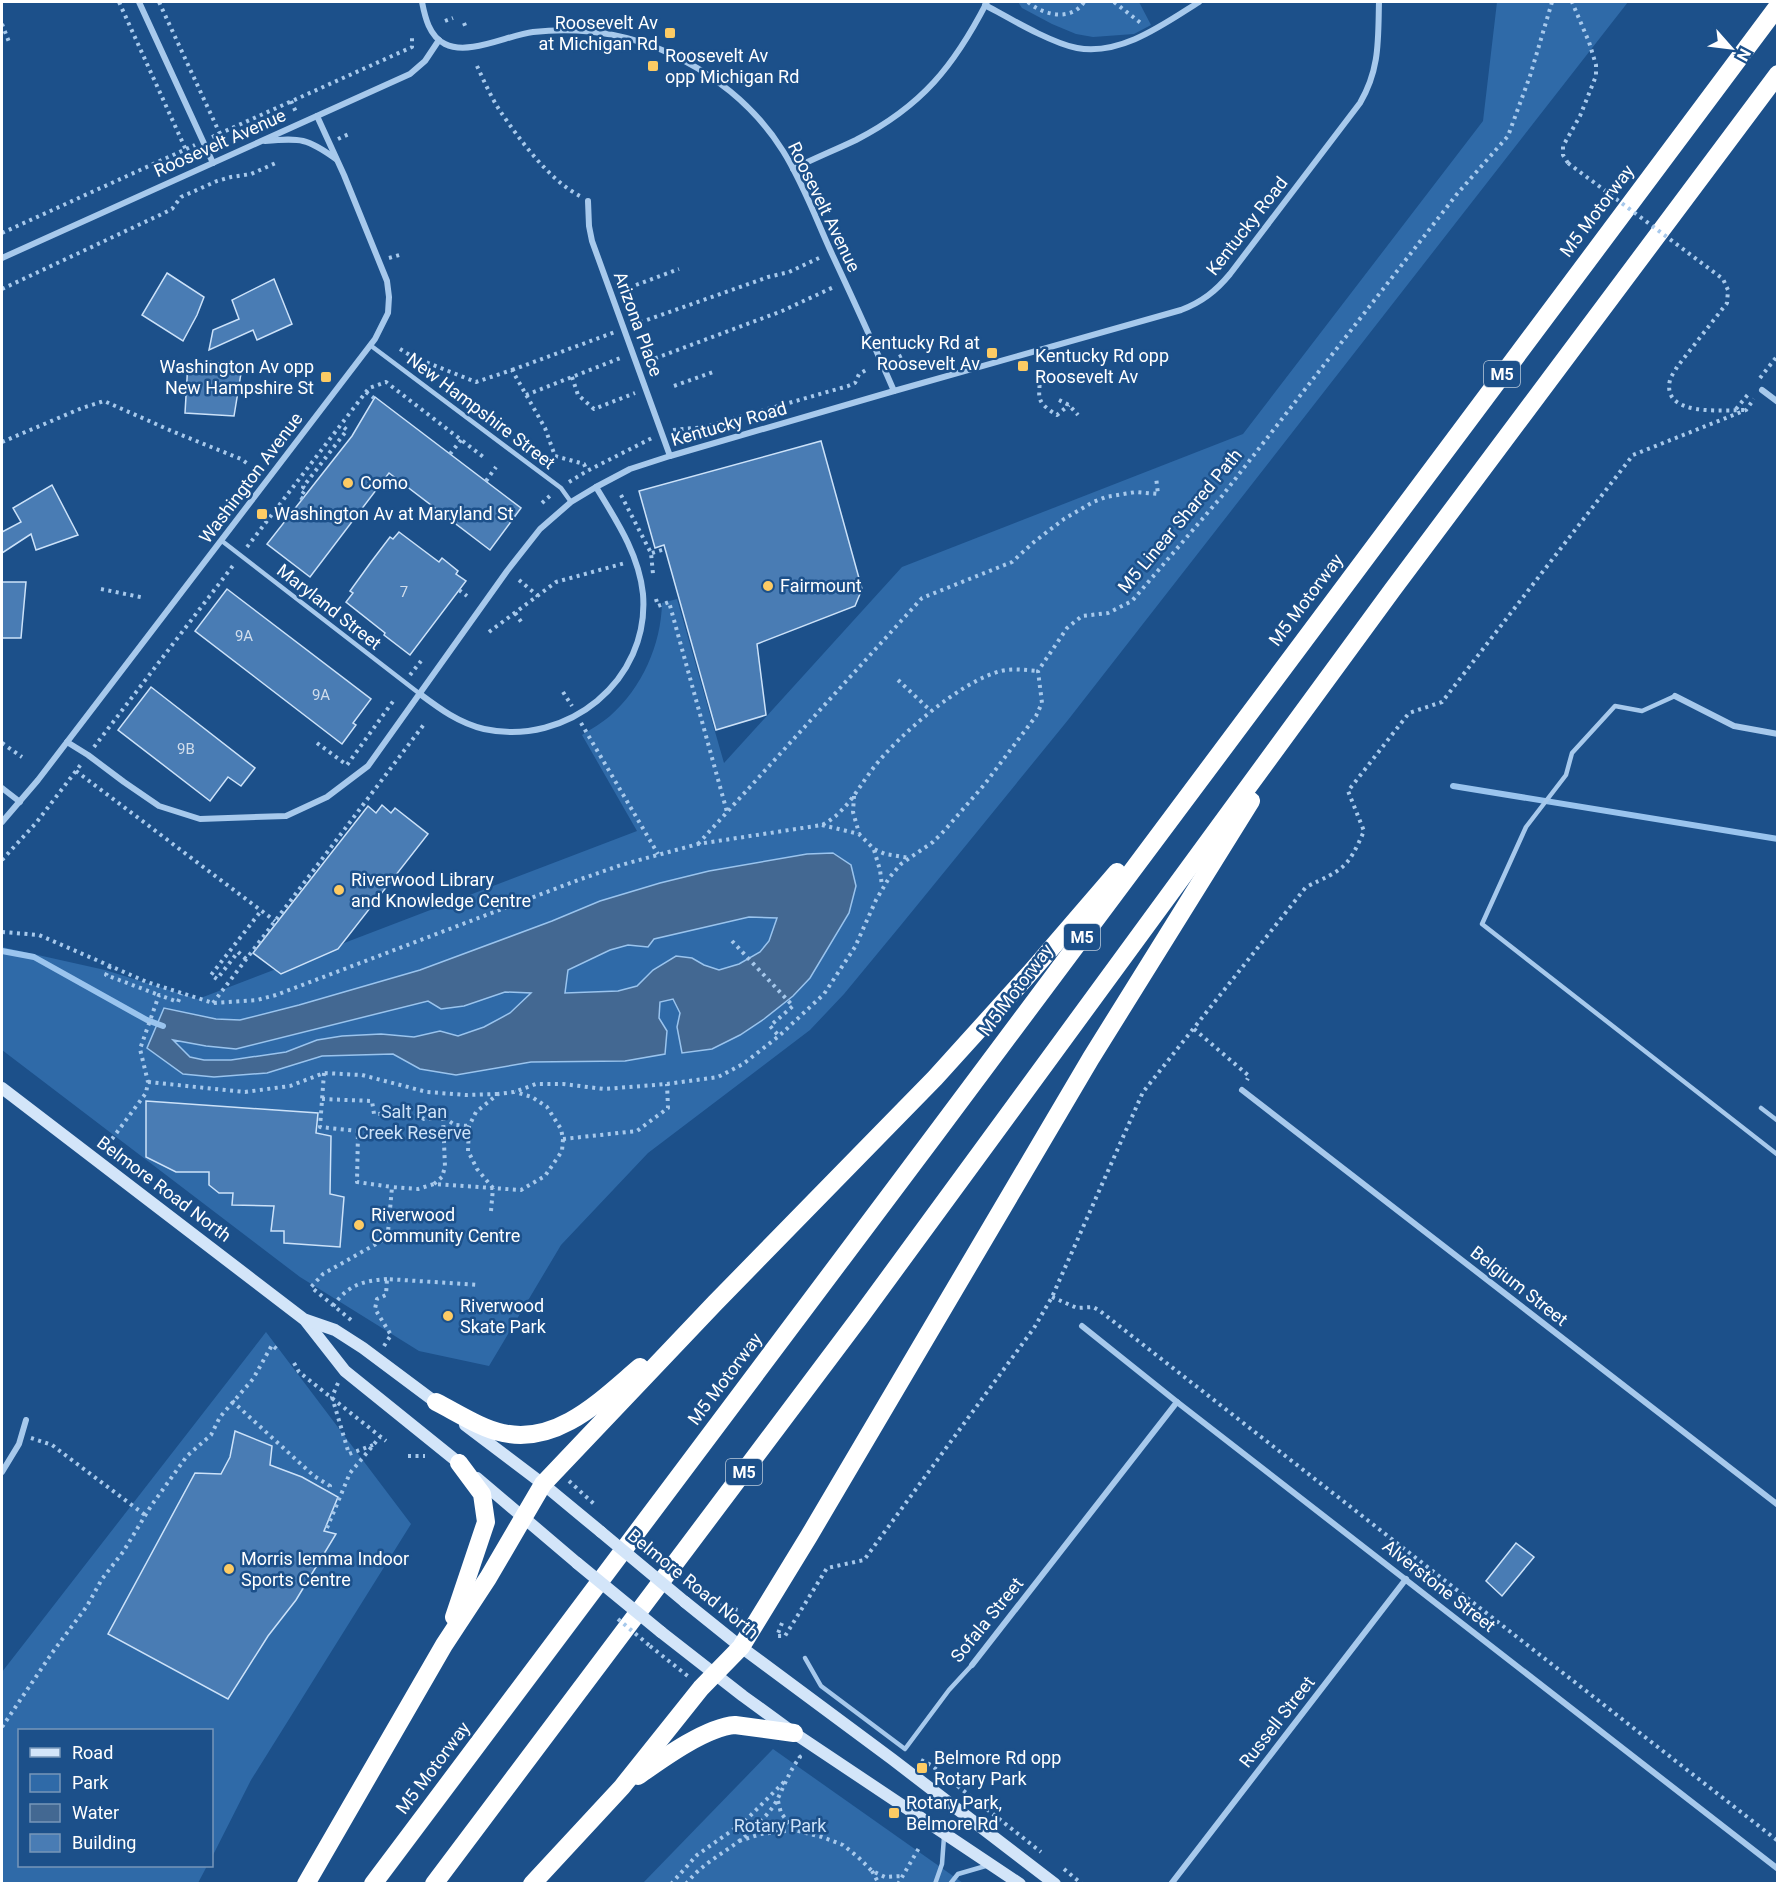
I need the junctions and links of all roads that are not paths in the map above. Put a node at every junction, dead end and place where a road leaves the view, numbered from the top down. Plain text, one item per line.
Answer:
1 (139, 2) edge
2 (422, 2) edge
3 (1199, 2) edge
4 (1379, 2) edge
5 (986, 3) edge
6 (1778, 6) edge
7 (439, 40) junction
8 (1778, 74) edge
9 (317, 116) junction
10 (260, 142) junction
11 (337, 159) junction
12 (213, 163) junction
13 (793, 169) junction
14 (588, 201) road end
15 (2, 258) edge
16 (370, 345) junction
17 (1762, 390) dead end
18 (894, 391) junction
19 (1778, 402) edge
20 (670, 456) junction
21 (596, 487) junction
22 (571, 502) junction
23 (222, 541) junction
24 (1327, 680) junction
25 (420, 694) junction
26 (1674, 696) joint
27 (1778, 734) edge
28 (67, 742) junction
29 (1227, 742) junction
30 (2, 788) edge
31 (20, 802) junction
32 (2, 822) edge
33 (2, 1088) edge
34 (1242, 1090) road end
35 (1761, 1108) dead end
36 (1778, 1121) edge
37 (1778, 1155) edge
38 (715, 1303) junction
39 (305, 1320) junction
40 (1082, 1326) dead end
41 (436, 1402) junction
42 (1176, 1402) junction
43 (26, 1420) dead end
44 (459, 1463) junction
45 (2, 1472) edge
46 (543, 1484) junction
47 (1778, 1505) edge
48 (524, 1516) junction
49 (1406, 1579) junction
50 (444, 1644) junction
51 (741, 1647) junction
52 (805, 1658) dead end
53 (972, 1665) joint
54 (714, 1674) junction
55 (794, 1733) junction
56 (622, 1787) junction
57 (945, 1832) junction
58 (992, 1864) junction
59 (1778, 1869) edge
60 (306, 1884) edge
61 (373, 1884) edge
62 (435, 1884) edge
63 (532, 1884) edge
64 (935, 1884) edge
65 (950, 1884) edge
66 (1020, 1884) edge
67 (1055, 1884) edge
68 (1171, 1884) edge

1 - 12 street
2 - 7 street
3 - 5 street
4 - 18 street, Kentucky Road
5 - 13 street
6 - 29 highway, M5 Motorway / M5
7 - 9 street, Roosevelt Avenue
7 - 13 street, Roosevelt Avenue
8 - 24 highway, M5
9 - 10 street, Roosevelt Avenue
9 - 11 street, Washington Avenue
10 - 11 street
10 - 12 street, Roosevelt Avenue
11 - 16 street, Washington Avenue
12 - 15 street, Roosevelt Avenue
13 - 18 street, Roosevelt Avenue
14 - 20 street, Arizona Place
16 - 22 lane, New Hampshire Street
16 - 23 street, Washington Avenue
17 - 19 street
18 - 20 street, Kentucky Road
20 - 21 street, Kentucky Road
21 - 22 street, Kentucky Road
21 - 25 street
22 - 25 street, Kentucky Road
23 - 25 lane, Maryland Street
23 - 28 street, Washington Avenue
24 - 51 highway
24 - 62 highway, M5
25 - 28 street, Kentucky Road
26 - 27 street
26 - 37 lane
28 - 31 street, Washington Avenue
29 - 38 highway
29 - 61 highway, M5 Motorway / M5
30 - 31 street
31 - 32 street, Washington Avenue
33 - 39 main road, Belmore Road North
34 - 47 street, Belgium Street
35 - 36 lane
38 - 41 highway
38 - 46 highway
39 - 41 main road, Belmore Road North
39 - 44 main road, Belmore Road North
40 - 42 street, Alverstone Street
41 - 46 main road, Belmore Road North
42 - 49 street, Alverstone Street
42 - 53 street, Sofala Street
43 - 45 street
44 - 48 main road, Belmore Road North
44 - 50 highway
46 - 48 highway
46 - 51 main road, Belmore Road North, bridge
48 - 50 highway
48 - 54 main road, Belmore Road North, bridge
49 - 59 street, Alverstone Street
49 - 68 street, Russell Street
50 - 60 highway
51 - 54 highway
51 - 67 main road, Belmore Road North
52 - 53 lane, Sofala Street
54 - 55 main road, Belmore Road North
54 - 56 highway
55 - 56 highway
55 - 57 main road, Belmore Road North
56 - 63 highway
57 - 58 main road, Belmore Road North
57 - 64 lane
58 - 65 lane
58 - 66 main road, Belmore Road North

